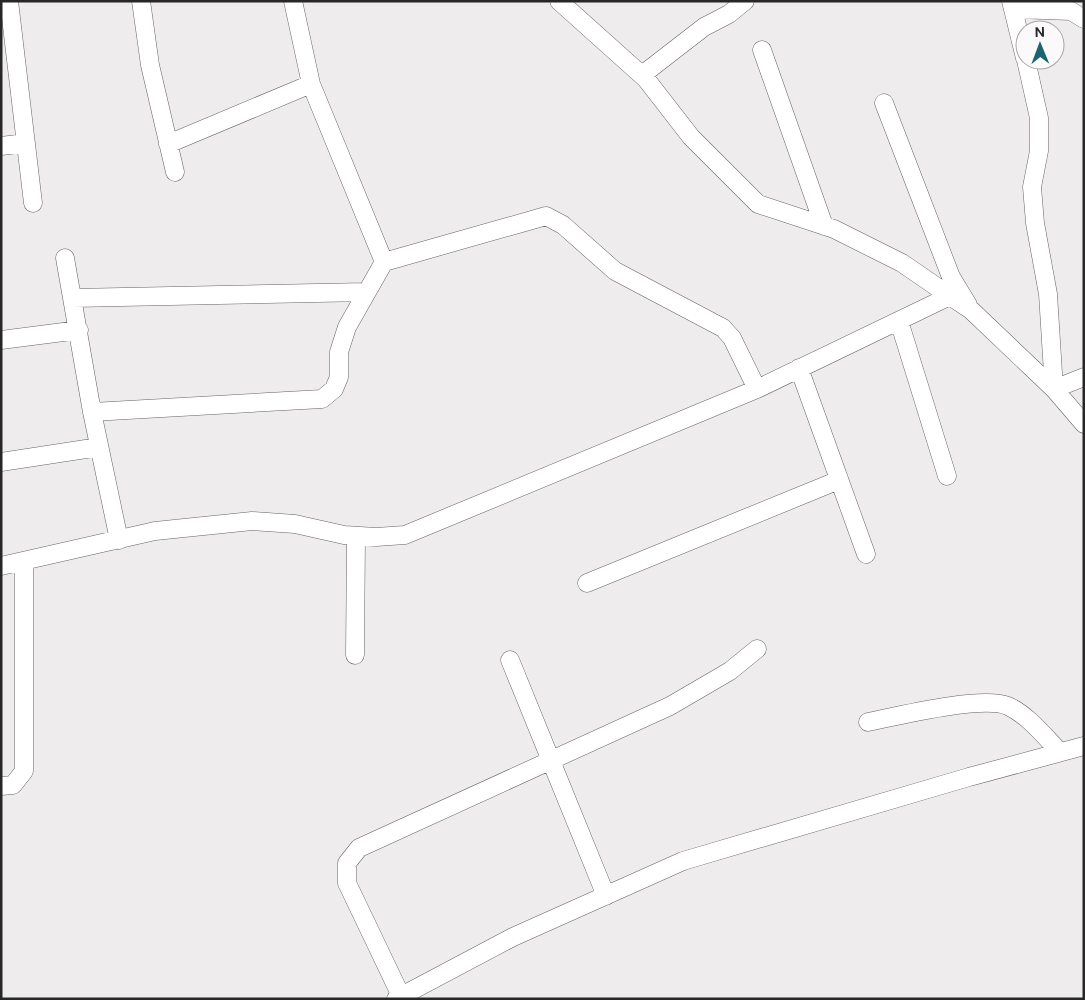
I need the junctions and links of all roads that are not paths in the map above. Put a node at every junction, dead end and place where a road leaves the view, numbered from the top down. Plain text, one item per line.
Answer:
1 (9, 1) edge
2 (141, 1) edge
3 (293, 1) edge
4 (559, 1) edge
5 (745, 1) edge
6 (1012, 5) edge
7 (1084, 19) edge
8 (1016, 20) edge
9 (762, 50) dead end
10 (1028, 70) edge
11 (642, 75) junction
12 (310, 84) junction
13 (884, 103) dead end
14 (26, 143) junction
15 (168, 144) junction
16 (1, 146) edge
17 (175, 172) dead end
18 (33, 203) dead end
19 (824, 226) junction
20 (65, 258) dead end
21 (384, 262) junction
22 (367, 292) junction
23 (950, 296) junction
24 (73, 298) junction
25 (971, 310) junction
26 (898, 321) junction
27 (79, 330) junction
28 (1, 340) edge
29 (799, 368) junction
30 (1084, 377) edge
31 (757, 389) junction
32 (1054, 389) junction
33 (92, 412) junction
34 (1084, 424) edge
35 (99, 447) junction
36 (1, 462) edge
37 (947, 476) dead end
38 (839, 480) junction
39 (356, 536) junction
40 (119, 540) junction
41 (866, 554) dead end
42 (24, 562) junction
43 (1, 566) edge
44 (587, 583) dead end
45 (757, 649) dead end
46 (355, 655) dead end
47 (510, 660) dead end
48 (868, 722) dead end
49 (1084, 746) edge
50 (1060, 752) junction
51 (550, 760) junction
52 (1, 786) edge
53 (606, 896) junction
54 (399, 997) edge

1 - 14 street
2 - 15 street
3 - 12 street
4 - 11 street
5 - 11 street
6 - 7 street
6 - 8 street
9 - 19 street
10 - 32 street
11 - 19 street
12 - 15 street
12 - 21 street
13 - 25 street
14 - 16 street
14 - 18 street
15 - 17 street
19 - 23 street
20 - 24 street
21 - 22 street
21 - 31 street
22 - 24 street
22 - 33 street
23 - 25 street
23 - 26 street
24 - 27 street
25 - 32 street
26 - 29 street
26 - 37 street
27 - 28 street
27 - 33 street
29 - 31 street
29 - 38 street
30 - 32 street
31 - 39 street
32 - 34 street
33 - 35 street
35 - 36 street
35 - 40 street
38 - 41 street
38 - 44 street
39 - 40 street
39 - 46 street
40 - 42 street
42 - 43 street
42 - 52 street
45 - 51 street
47 - 51 street
48 - 50 street
49 - 50 street
50 - 53 street
51 - 53 street
51 - 54 street
53 - 54 street

